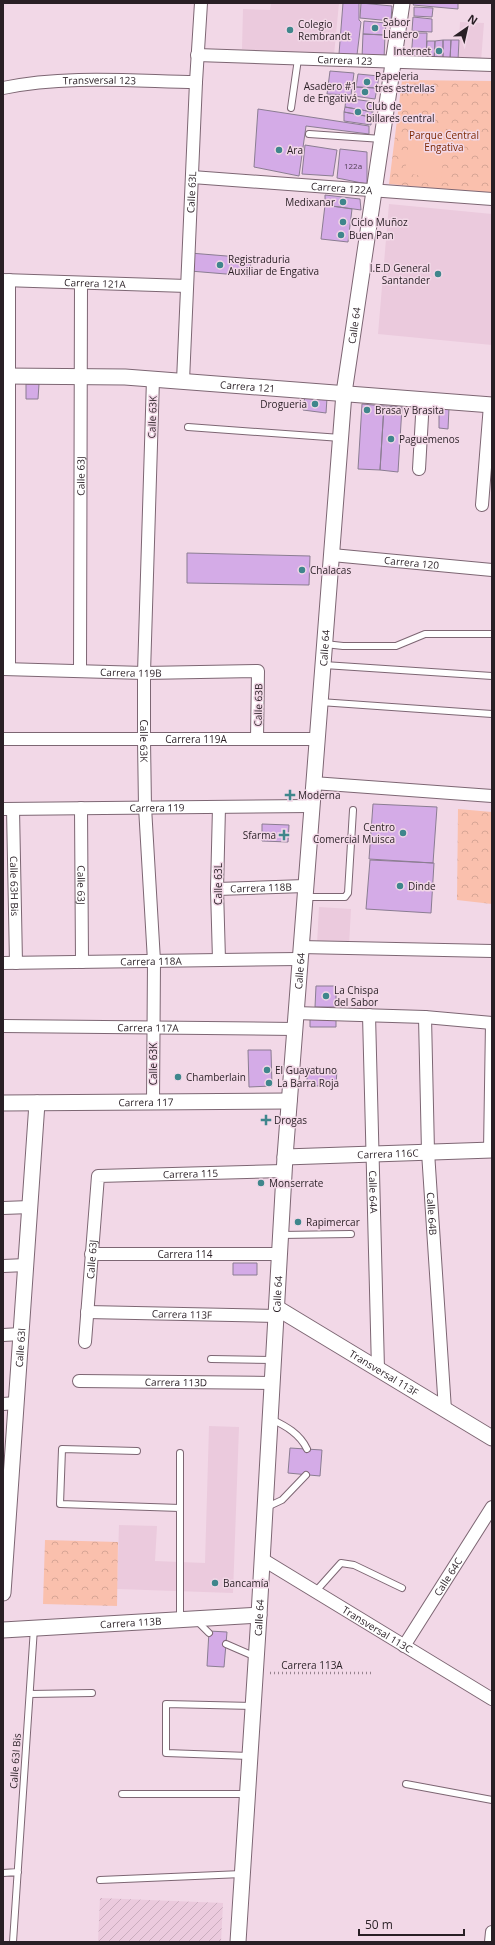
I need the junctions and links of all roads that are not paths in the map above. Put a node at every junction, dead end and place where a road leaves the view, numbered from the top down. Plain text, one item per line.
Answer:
1 (201, 3) edge
2 (402, 3) edge
3 (197, 55) junction
4 (298, 59) junction
5 (393, 62) junction
6 (492, 65) edge
7 (196, 82) junction
8 (3, 88) edge
9 (291, 108) dead end
10 (309, 134) dead end
11 (382, 139) junction
12 (192, 177) junction
13 (375, 190) junction
14 (492, 198) edge
15 (6, 280) edge
16 (81, 283) junction
17 (187, 286) junction
18 (6, 376) edge
19 (81, 377) junction
20 (153, 379) junction
21 (183, 381) junction
22 (344, 393) junction
23 (422, 399) junction
24 (491, 405) edge
25 (188, 427) dead end
26 (341, 438) junction
27 (419, 469) dead end
28 (482, 505) dead end
29 (332, 555) junction
30 (492, 570) edge
31 (492, 634) edge
32 (325, 644) junction
33 (323, 665) junction
34 (6, 669) edge
35 (80, 670) junction
36 (258, 671) joint
37 (144, 673) junction
38 (492, 676) edge
39 (320, 702) junction
40 (492, 714) edge
41 (257, 739) junction
42 (317, 739) junction
43 (3, 740) edge
44 (144, 740) junction
45 (313, 783) junction
46 (492, 796) edge
47 (144, 806) junction
48 (311, 806) junction
49 (218, 807) junction
50 (81, 808) junction
51 (8, 809) edge
52 (353, 810) dead end
53 (217, 889) junction
54 (304, 892) junction
55 (492, 951) edge
56 (300, 953) junction
57 (219, 960) junction
58 (154, 961) junction
59 (82, 962) junction
60 (3, 963) edge
61 (16, 963) junction
62 (295, 1013) junction
63 (369, 1015) junction
64 (425, 1017) junction
65 (492, 1023) edge
66 (3, 1026) edge
67 (153, 1026) junction
68 (294, 1029) junction
69 (289, 1101) junction
70 (153, 1102) junction
71 (3, 1103) edge
72 (37, 1103) junction
73 (491, 1150) edge
74 (428, 1152) junction
75 (372, 1154) junction
76 (284, 1164) junction
77 (98, 1176) joint
78 (30, 1206) junction
79 (3, 1208) edge
80 (351, 1234) dead end
81 (280, 1235) junction
82 (91, 1254) junction
83 (279, 1254) junction
84 (26, 1265) junction
85 (3, 1266) edge
86 (87, 1312) junction
87 (276, 1312) junction
88 (21, 1334) junction
89 (3, 1335) edge
90 (85, 1342) dead end
91 (211, 1359) dead end
92 (274, 1360) junction
93 (378, 1369) junction
94 (80, 1381) dead end
95 (272, 1383) junction
96 (10, 1404) edge
97 (445, 1410) junction
98 (270, 1418) junction
99 (492, 1438) edge
100 (307, 1449) dead end
101 (137, 1451) dead end
102 (180, 1453) dead end
103 (7, 1469) edge
104 (306, 1475) dead end
105 (492, 1507) edge
106 (180, 1508) junction
107 (265, 1508) junction
108 (262, 1559) junction
109 (402, 1588) dead end
110 (316, 1591) junction
111 (3, 1593) edge
112 (259, 1615) junction
113 (188, 1620) junction
114 (34, 1628) junction
115 (3, 1630) edge
116 (209, 1634) dead end
117 (226, 1644) dead end
118 (404, 1646) junction
119 (256, 1657) junction
120 (92, 1693) dead end
121 (30, 1694) junction
122 (492, 1699) edge
123 (253, 1706) junction
124 (250, 1756) junction
125 (406, 1784) dead end
126 (122, 1794) dead end
127 (247, 1794) junction
128 (492, 1800) edge
129 (18, 1872) junction
130 (3, 1873) edge
131 (242, 1874) junction
132 (100, 1880) dead end
133 (492, 1932) edge
134 (13, 1942) edge
135 (238, 1942) edge
136 (491, 1942) edge

1 - 3 street, Calle 63L
2 - 5 street, Calle 64
3 - 4 street, Carrera 123
3 - 7 street, Calle 63L
4 - 5 street, Carrera 123
4 - 9 lane
5 - 6 street, Carrera 123
5 - 11 street, Calle 64
7 - 8 street, Transversal 123
7 - 12 street, Calle 63L
10 - 11 lane
11 - 13 street, Calle 64
12 - 13 street, Carrera 122A
12 - 17 street, Calle 63L
13 - 14 street, Carrera 122A
13 - 22 street, Calle 64
15 - 16 street, Carrera 121A
15 - 18 street
16 - 17 street, Carrera 121A
16 - 19 street, Calle 63J
17 - 21 street, Calle 63L
18 - 19 street, Carrera 121
18 - 34 street
19 - 20 street, Carrera 121
19 - 35 street, Calle 63J
20 - 21 street, Carrera 121
20 - 37 street, Calle 63K
21 - 22 street, Carrera 121
22 - 23 street, Carrera 121
22 - 26 street, Calle 64
23 - 24 street, Carrera 121
23 - 27 street
24 - 28 street
25 - 26 lane
26 - 29 street, Calle 64
29 - 30 street, Carrera 120
29 - 32 street, Calle 64
31 - 32 lane
32 - 33 street, Calle 64
33 - 38 lane
33 - 39 street, Calle 64
34 - 35 street, Carrera 119B
35 - 37 street, Carrera 119B
36 - 37 street, Carrera 119B
36 - 41 street, Calle 63B
37 - 44 street, Calle 63K
39 - 40 lane
39 - 42 street, Calle 64
41 - 42 street, Carrera 119A
41 - 44 street, Carrera 119A
42 - 45 street, Calle 64
43 - 44 street, Carrera 119A
44 - 47 street, Calle 63K
45 - 46 street
45 - 48 street, Calle 64
47 - 49 street, Carrera 119
47 - 50 street, Carrera 119
47 - 58 street, Calle 63K
48 - 49 street, Carrera 119
48 - 54 street, Calle 64
49 - 53 street, Calle 63L
50 - 51 street, Carrera 119
50 - 59 street, Calle 63J
51 - 61 street, Calle 63H Bis
52 - 54 lane
53 - 54 street, Carrera 118B
53 - 57 street, Calle 63L
54 - 56 street, Calle 64
55 - 56 street, Carrera 118A
56 - 57 street, Carrera 118A
56 - 62 street, Calle 64
57 - 58 street, Carrera 118A
58 - 59 street, Carrera 118A
58 - 67 street, Calle 63K
59 - 61 street, Carrera 118A
60 - 61 street, Carrera 118A
62 - 63 street
62 - 68 street, Calle 64
63 - 64 street
63 - 75 street, Calle 64A
64 - 65 street
64 - 74 street, Calle 64B
65 - 73 street
66 - 67 street, Carrera 117A
67 - 68 street, Carrera 117A
67 - 70 street, Calle 63K
68 - 69 street, Calle 64
69 - 70 street, Carrera 117
69 - 76 street, Calle 64
70 - 72 street, Carrera 117
71 - 72 street, Carrera 117
72 - 78 street, Calle 63I
73 - 74 street, Carrera 116C
74 - 75 street, Carrera 116C
74 - 97 street, Calle 64B
75 - 76 street, Carrera 116C
75 - 93 street, Calle 64A
76 - 77 street, Carrera 115
76 - 81 street, Calle 64
77 - 82 street, Calle 63J
78 - 79 street
78 - 84 street, Calle 63I
80 - 81 lane
81 - 83 street, Calle 64
82 - 83 street, Carrera 114
82 - 86 street, Calle 63J
83 - 87 street, Calle 64
84 - 85 street
84 - 88 street, Calle 63I
86 - 87 street, Carrera 113F
86 - 90 street, Calle 63J
87 - 92 street, Calle 64
87 - 93 street, Transversal 113F
88 - 89 street
88 - 96 street, Calle 63I
91 - 92 lane
92 - 95 street, Calle 64
93 - 97 street, Transversal 113F
94 - 95 street, Carrera 113D
95 - 98 street, Calle 64
96 - 103 street, Calle 63I
97 - 99 street, Transversal 113F
98 - 100 lane
98 - 107 street, Calle 64
101 - 106 lane
102 - 106 lane
103 - 111 street, Calle 63I
104 - 107 lane
105 - 118 street, Calle 64C
106 - 113 lane
107 - 108 street, Calle 64
108 - 110 street, Transversal 113C
108 - 112 street, Calle 64
109 - 110 lane
110 - 118 street, Transversal 113C
112 - 113 street, Carrera 113B
112 - 119 street, Calle 64
113 - 114 street, Carrera 113B
113 - 116 lane
114 - 115 street, Carrera 113B
114 - 121 lane, Calle 63I Bis
117 - 119 lane
118 - 122 street, Transversal 113C
119 - 123 street, Calle 64
120 - 121 lane
121 - 129 lane, Calle 63I Bis
123 - 124 street, Calle 64
123 - 124 lane
124 - 127 street, Calle 64
125 - 128 lane
126 - 127 lane
127 - 131 street, Calle 64
129 - 130 lane
129 - 134 lane, Calle 63I Bis
131 - 132 lane
131 - 135 street, Calle 64
133 - 136 street

